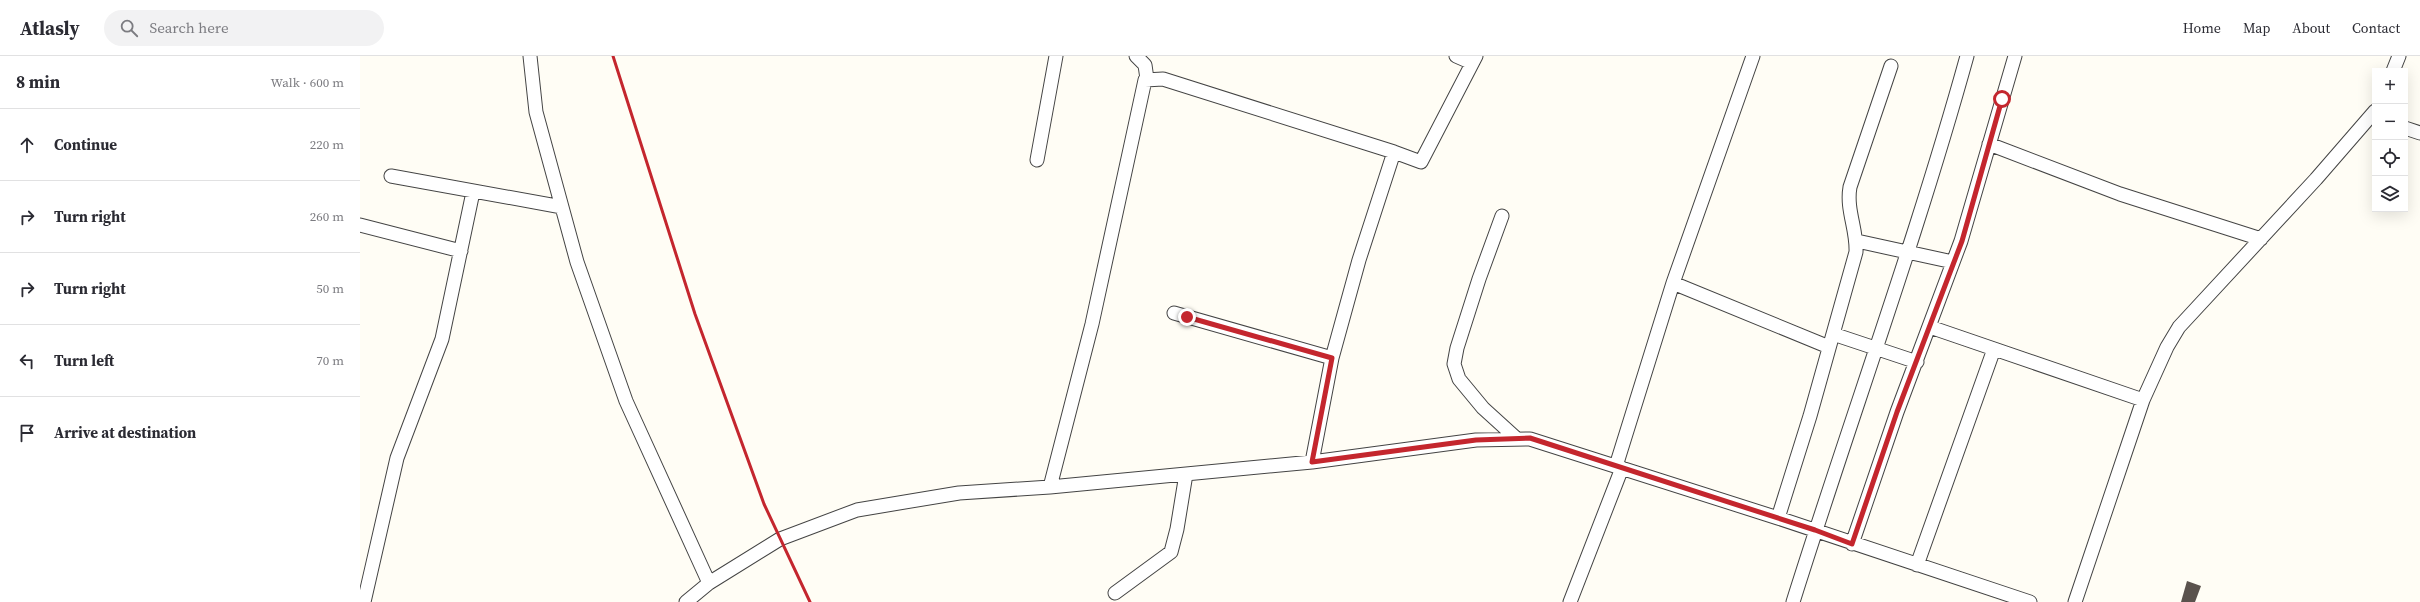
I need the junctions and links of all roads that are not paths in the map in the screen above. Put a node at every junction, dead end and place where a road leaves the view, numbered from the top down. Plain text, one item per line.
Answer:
1 (530, 56) edge
2 (1056, 56) edge
3 (1136, 56) edge
4 (1456, 56) edge
5 (1753, 56) edge
6 (1967, 56) edge
7 (2015, 56) edge
8 (2399, 56) edge
9 (1474, 59) edge
10 (1891, 66) dead end
11 (2394, 68) edge
12 (1147, 79) junction
13 (2372, 117) edge
14 (2408, 129) edge
15 (2420, 133) edge
16 (1989, 144) junction
17 (1394, 152) junction
18 (1037, 160) dead end
19 (391, 176) dead end
20 (473, 192) junction
21 (562, 207) junction
22 (1502, 216) dead end
23 (360, 225) edge
24 (2261, 239) junction
25 (1857, 241) junction
26 (461, 251) junction
27 (1906, 251) junction
28 (1953, 262) junction
29 (1673, 283) junction
30 (1174, 313) dead end
31 (1930, 327) junction
32 (1833, 334) junction
33 (1829, 347) junction
34 (1877, 349) junction
35 (1994, 349) junction
36 (1332, 358) junction
37 (1917, 362) junction
38 (2142, 400) junction
39 (1516, 438) junction
40 (1312, 462) junction
41 (1619, 467) junction
42 (1186, 474) junction
43 (1050, 487) junction
44 (1778, 518) junction
45 (1815, 530) junction
46 (1852, 544) junction
47 (1917, 565) junction
48 (709, 583) junction
49 (1115, 593) dead end
50 (364, 602) edge
51 (686, 602) edge
52 (1570, 602) edge
53 (1793, 602) edge
54 (2030, 602) edge
55 (2075, 602) edge

1 - 21 street
2 - 18 street
3 - 12 street
4 - 9 street
5 - 29 street
6 - 27 street
7 - 16 street
8 - 11 street
9 - 17 street
10 - 25 street
12 - 17 street
12 - 43 street
13 - 24 street
14 - 15 street
16 - 24 street
16 - 28 street
17 - 36 street
19 - 20 street
20 - 21 street
20 - 26 street
21 - 48 street
22 - 39 street
23 - 26 street
24 - 38 street
25 - 27 street
25 - 32 street
26 - 50 street
27 - 28 street
27 - 34 street
28 - 31 street
29 - 33 street
29 - 41 street
30 - 36 street
31 - 35 street
31 - 37 street
32 - 33 street
32 - 34 street
33 - 44 street
34 - 37 street
34 - 45 street
35 - 38 street
35 - 47 street
36 - 40 street
37 - 46 street
38 - 55 street
39 - 40 street
39 - 41 street
40 - 42 street
41 - 44 street
41 - 52 street
42 - 43 street
42 - 49 street
43 - 48 street
44 - 45 street
45 - 46 street
45 - 53 street
46 - 47 street
47 - 54 street
48 - 51 street

